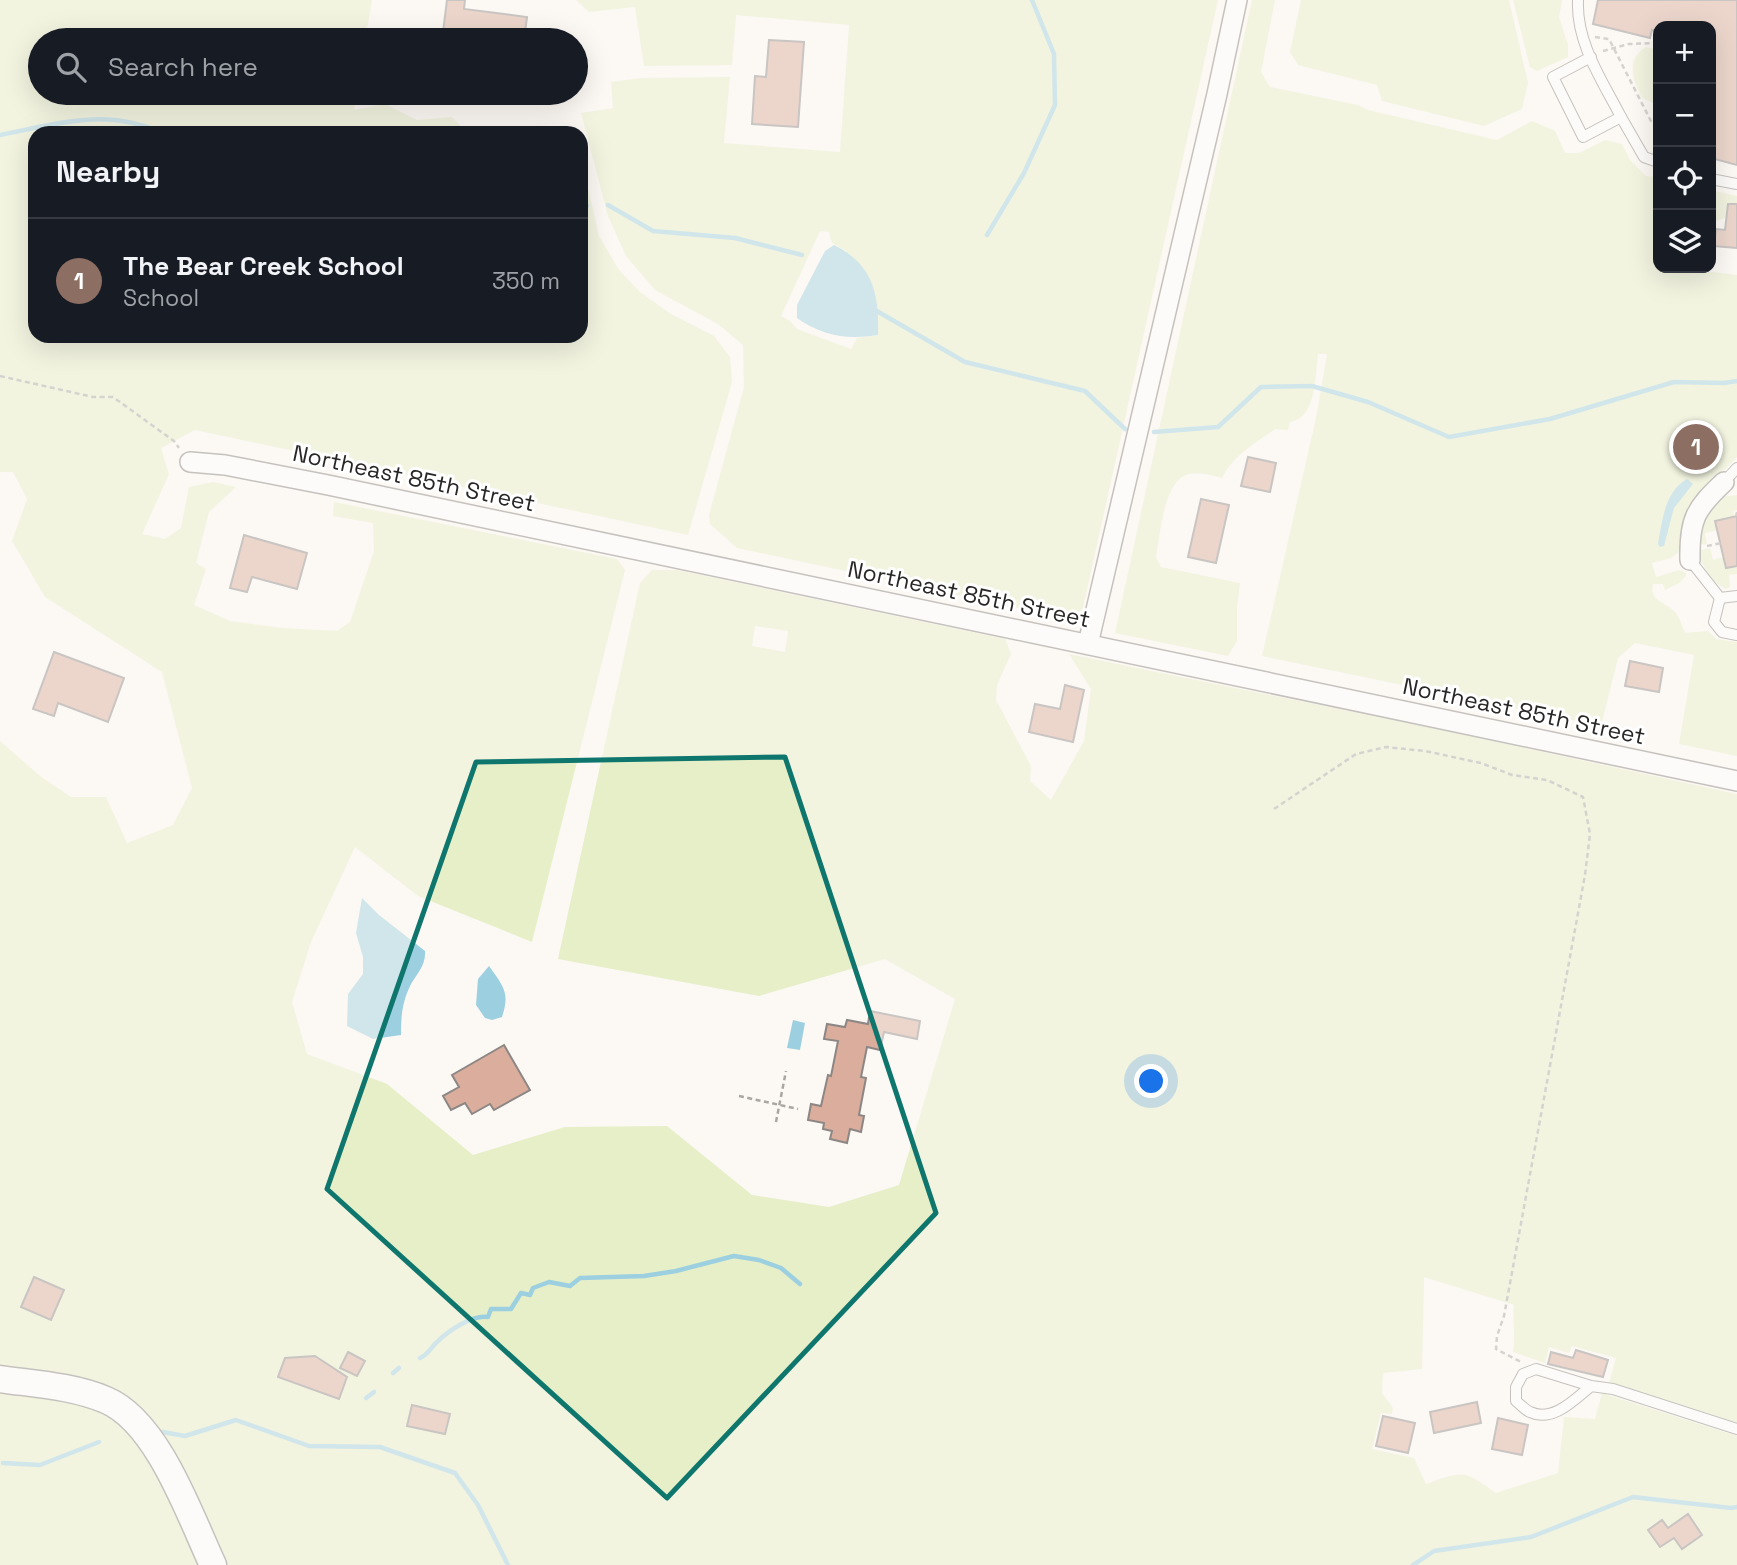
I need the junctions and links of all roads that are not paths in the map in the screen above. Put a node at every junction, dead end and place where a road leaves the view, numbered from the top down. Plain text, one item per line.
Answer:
1 (1237, 0) edge
2 (1578, 0) edge
3 (1591, 57) junction
4 (1621, 117) junction
5 (1653, 160) edge
6 (1716, 180) edge
7 (1737, 184) edge
8 (190, 462) road end
9 (1731, 475) edge
10 (1690, 561) joint
11 (1737, 596) edge
12 (1720, 598) junction
13 (1737, 635) edge
14 (1088, 644) junction
15 (1737, 781) edge
16 (0, 1379) edge
17 (1591, 1386) junction
18 (1737, 1429) edge
19 (213, 1565) edge

1 - 14 street
2 - 3 lane
3 - 4 lane
3 - 4 lane
4 - 5 lane
6 - 7 lane
8 - 14 street, Northeast 85th Street
9 - 10 street
10 - 12 lane
11 - 12 lane
12 - 13 lane
14 - 15 street, Northeast 85th Street
16 - 19 street
17 - 17 lane
17 - 18 lane

